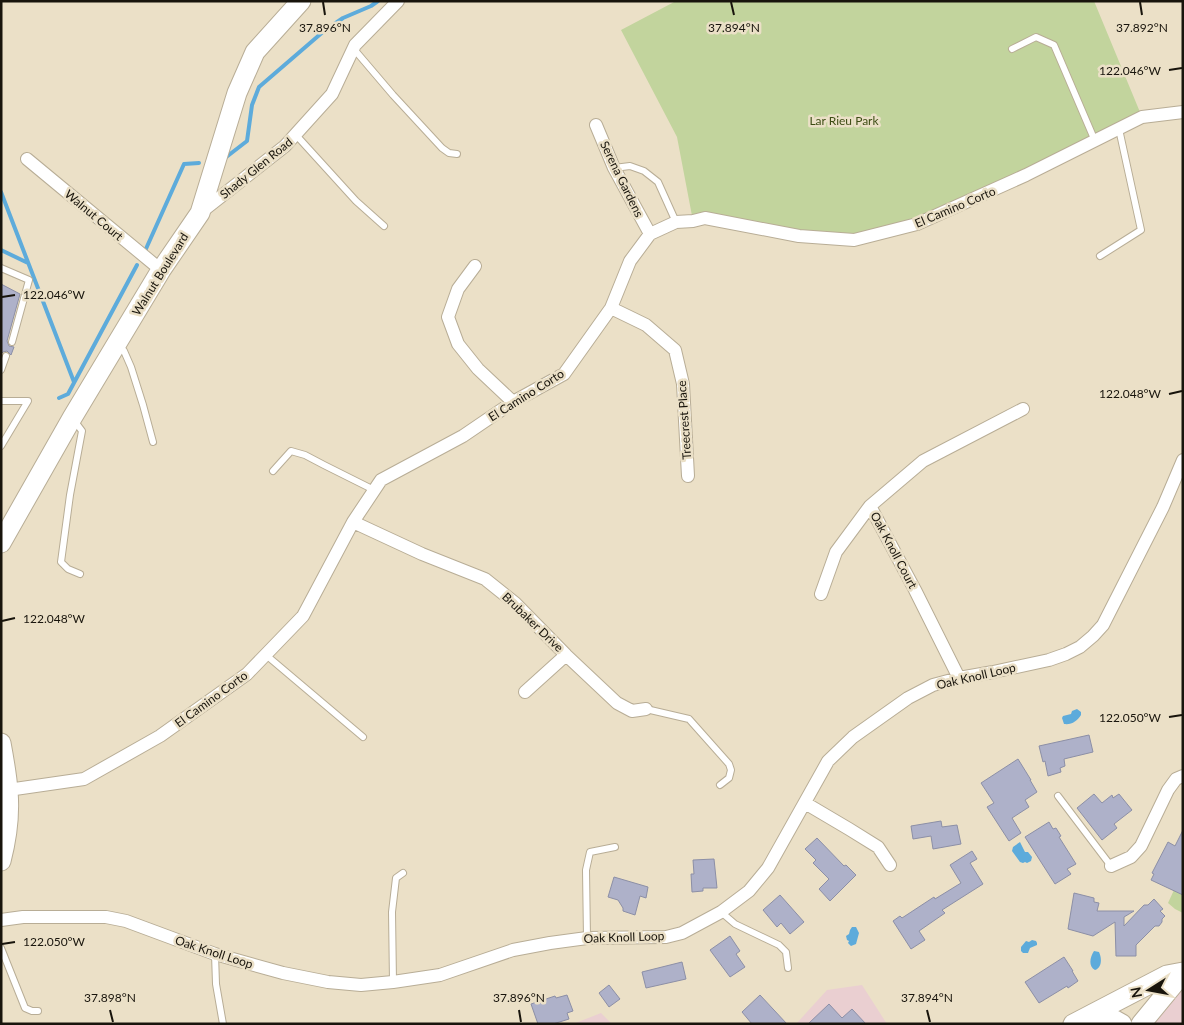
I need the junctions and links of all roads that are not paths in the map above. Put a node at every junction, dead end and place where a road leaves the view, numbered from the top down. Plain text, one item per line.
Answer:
1 (301, 1) edge
2 (398, 1) edge
3 (353, 48) junction
4 (1012, 49) dead end
5 (1183, 112) edge
6 (596, 125) dead end
7 (1118, 129) junction
8 (296, 135) junction
9 (1095, 141) junction
10 (457, 154) dead end
11 (28, 159) dead end
12 (614, 168) junction
13 (200, 213) junction
14 (676, 222) junction
15 (384, 226) dead end
16 (650, 234) junction
17 (1100, 256) dead end
18 (475, 266) dead end
19 (1, 268) edge
20 (161, 270) junction
21 (612, 308) junction
22 (12, 342) dead end
23 (117, 344) junction
24 (6, 356) dead end
25 (1, 370) edge
26 (1, 401) edge
27 (513, 402) junction
28 (1023, 408) dead end
29 (72, 418) junction
30 (153, 442) dead end
31 (1, 446) edge
32 (1183, 460) edge
33 (273, 471) dead end
34 (688, 476) dead end
35 (374, 490) junction
36 (870, 506) junction
37 (353, 522) junction
38 (1, 543) edge
39 (80, 574) dead end
40 (821, 594) dead end
41 (266, 655) junction
42 (566, 655) junction
43 (959, 678) junction
44 (525, 692) dead end
45 (646, 709) joint
46 (363, 737) dead end
47 (1, 743) edge
48 (1183, 776) edge
49 (720, 785) dead end
50 (5, 790) edge
51 (1058, 796) dead end
52 (805, 803) junction
53 (615, 847) dead end
54 (1, 861) edge
55 (890, 865) dead end
56 (1111, 866) joint
57 (403, 873) dead end
58 (721, 912) junction
59 (1, 920) edge
60 (587, 938) junction
61 (1, 948) edge
62 (216, 954) junction
63 (788, 968) dead end
64 (1183, 972) edge
65 (393, 982) junction
66 (38, 1011) dead end
67 (1091, 1015) junction
68 (223, 1024) edge
69 (1073, 1024) edge
70 (1122, 1024) edge
71 (1141, 1024) edge

1 - 13 street, Walnut Boulevard
2 - 3 street, Shady Glen Road
3 - 8 street, Shady Glen Road
3 - 10 lane
4 - 9 lane
5 - 7 street, El Camino Corto
6 - 12 street, Serena Gardens
7 - 9 street, El Camino Corto
7 - 17 lane
8 - 13 street, Shady Glen Road
8 - 15 lane
9 - 14 street, El Camino Corto
11 - 20 street, Walnut Court
12 - 14 lane
12 - 16 street, Serena Gardens
13 - 20 street, Walnut Boulevard
14 - 16 street, El Camino Corto
16 - 21 street, El Camino Corto
18 - 27 street
19 - 22 lane
20 - 23 street, Walnut Boulevard
21 - 27 street, El Camino Corto
21 - 34 street, Treecrest Place
23 - 29 street, Walnut Boulevard
23 - 30 lane
24 - 25 lane
26 - 31 lane
27 - 35 street, El Camino Corto
28 - 36 street, Oak Knoll Court
29 - 38 street, Walnut Boulevard
29 - 39 lane
32 - 43 street, Oak Knoll Loop
33 - 35 lane
35 - 37 street, El Camino Corto
36 - 40 street
36 - 43 street, Oak Knoll Court
37 - 41 street, El Camino Corto
37 - 42 street, Brubaker Drive
41 - 46 lane
41 - 50 street, El Camino Corto
42 - 44 street
42 - 45 street, Brubaker Drive
43 - 52 street, Oak Knoll Loop
45 - 49 lane
47 - 50 street
48 - 56 street
50 - 54 street
51 - 56 lane
52 - 55 street
52 - 58 street, Oak Knoll Loop
53 - 60 lane
57 - 65 lane
58 - 60 street, Oak Knoll Loop
58 - 63 lane
59 - 62 street, Oak Knoll Loop
60 - 65 street, Oak Knoll Loop
61 - 66 lane
62 - 65 street, Oak Knoll Loop
62 - 68 lane
64 - 67 street
64 - 71 street
67 - 69 street
67 - 70 street

